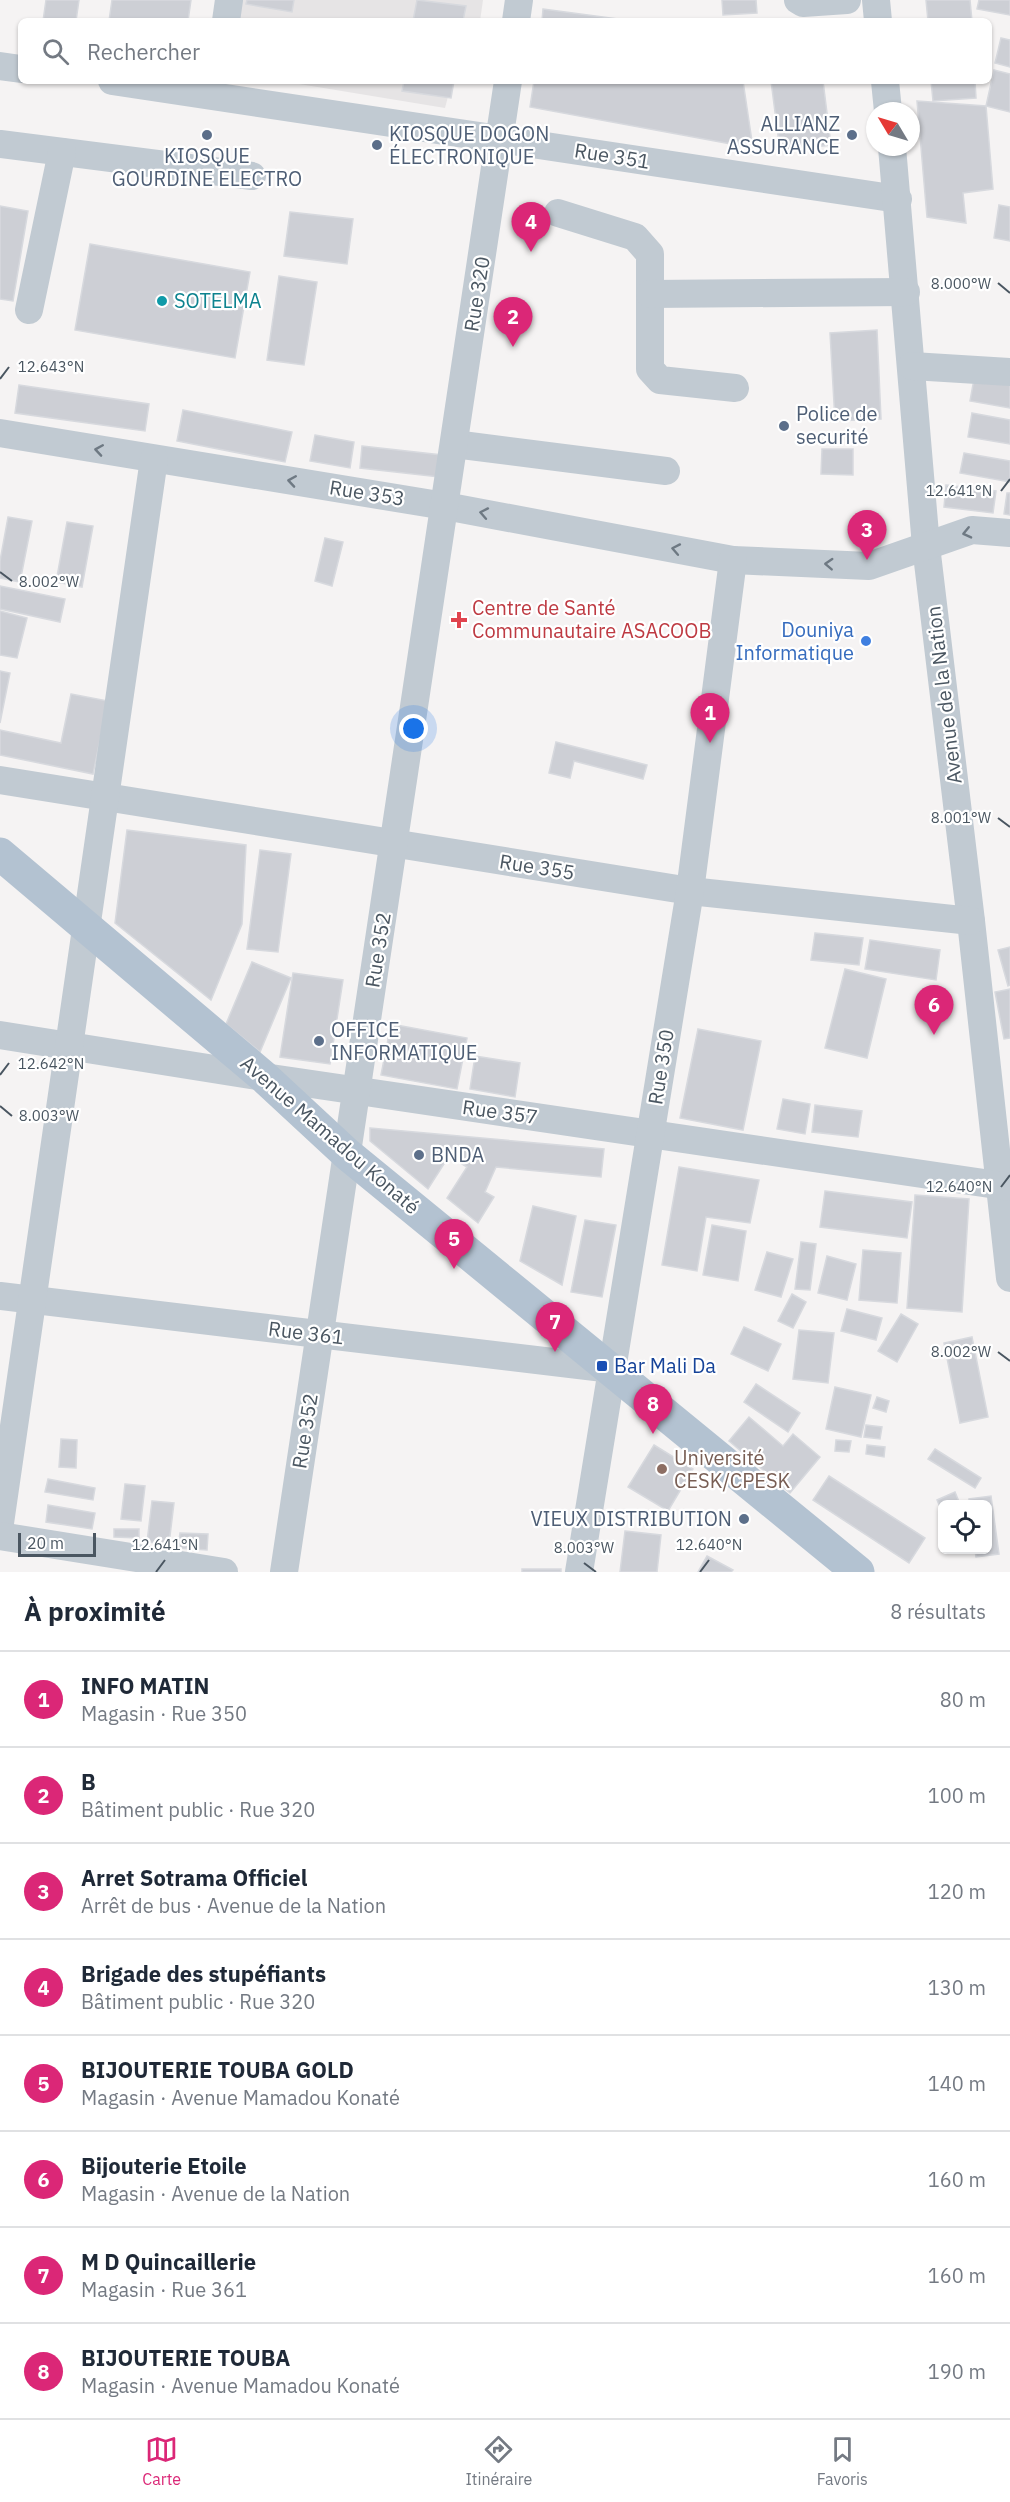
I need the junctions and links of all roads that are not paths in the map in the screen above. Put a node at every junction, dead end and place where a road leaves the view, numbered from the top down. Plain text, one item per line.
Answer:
1 (229, 0) edge
2 (519, 0) edge
3 (798, 0) edge
4 (847, 0) edge
5 (876, 0) edge
6 (226, 18) edge
7 (516, 18) edge
8 (878, 18) edge
9 (0, 66) edge
10 (18, 69) edge
11 (157, 84) edge
12 (508, 84) edge
13 (885, 84) edge
14 (216, 88) edge
15 (887, 102) edge
16 (500, 139) junction
17 (0, 144) edge
18 (62, 152) junction
19 (893, 156) edge
20 (252, 176) dead end
21 (898, 199) junction
22 (558, 213) dead end
23 (906, 292) junction
24 (650, 294) junction
25 (29, 310) dead end
26 (912, 366) junction
27 (1010, 372) edge
28 (735, 388) dead end
29 (0, 433) edge
30 (454, 444) junction
31 (154, 459) junction
32 (666, 471) dead end
33 (445, 506) junction
34 (1010, 533) edge
35 (926, 546) junction
36 (733, 560) junction
37 (0, 780) edge
38 (105, 797) junction
39 (394, 843) junction
40 (0, 854) edge
41 (690, 891) junction
42 (971, 921) junction
43 (86, 927) junction
44 (0, 1035) edge
45 (69, 1046) junction
46 (998, 1051) edge
47 (264, 1077) junction
48 (356, 1091) junction
49 (651, 1134) junction
50 (347, 1154) junction
51 (1005, 1186) edge
52 (1010, 1278) edge
53 (0, 1296) edge
54 (32, 1300) junction
55 (320, 1335) junction
56 (612, 1370) junction
57 (0, 1523) edge
58 (0, 1536) edge
59 (224, 1572) edge
60 (284, 1572) edge
61 (579, 1572) edge
62 (858, 1572) edge

1 - 6 street
2 - 7 street
3 - 4 street
5 - 8 street
9 - 10 street
11 - 14 street, Rue 351
12 - 16 street, Rue 320
13 - 15 street
14 - 16 street, Rue 351
16 - 21 street, Rue 351
16 - 30 street, Rue 320
17 - 18 street
18 - 20 street
18 - 25 street
19 - 21 street, Avenue de la Nation
21 - 23 street, Avenue de la Nation
22 - 24 street
23 - 24 street
23 - 26 street, Avenue de la Nation
24 - 28 street
26 - 27 street
26 - 35 street, Avenue de la Nation
31 -> 29 street, Rue 353
30 - 32 street
30 - 33 street, Rue 320
33 -> 31 street, Rue 353
31 - 38 street
36 -> 33 street, Rue 353
33 - 39 street, Rue 352
34 -> 35 street, Rue 353
35 -> 36 street, Rue 353
35 - 42 street, Avenue de la Nation
36 - 41 street, Rue 350
37 - 38 street, Rue 355
38 - 39 street, Rue 355
38 - 43 street
39 - 41 street, Rue 355
39 - 48 street, Rue 352
40 - 43 main road, Avenue Mamadou Konaté
41 - 42 street, Rue 355
41 - 49 street, Rue 350
42 - 46 street, Avenue de la Nation
43 - 45 street
43 - 47 main road, Avenue Mamadou Konaté
44 - 45 street, Rue 357
45 - 47 street, Rue 357
45 - 54 street
46 - 51 street, Avenue de la Nation
47 - 48 street, Rue 357
47 - 50 main road, Avenue Mamadou Konaté
48 - 49 street, Rue 357
48 - 50 street, Rue 352
49 - 51 street, Rue 357
49 - 56 street, Rue 350
50 - 55 street, Rue 352
50 - 56 main road, Avenue Mamadou Konaté
51 - 52 street, Avenue de la Nation
53 - 54 street, Rue 361
54 - 55 street, Rue 361
54 - 57 street
55 - 56 street, Rue 361
55 - 60 street, Rue 352
56 - 61 street, Rue 350
56 - 62 main road, Avenue Mamadou Konaté
58 - 59 street

